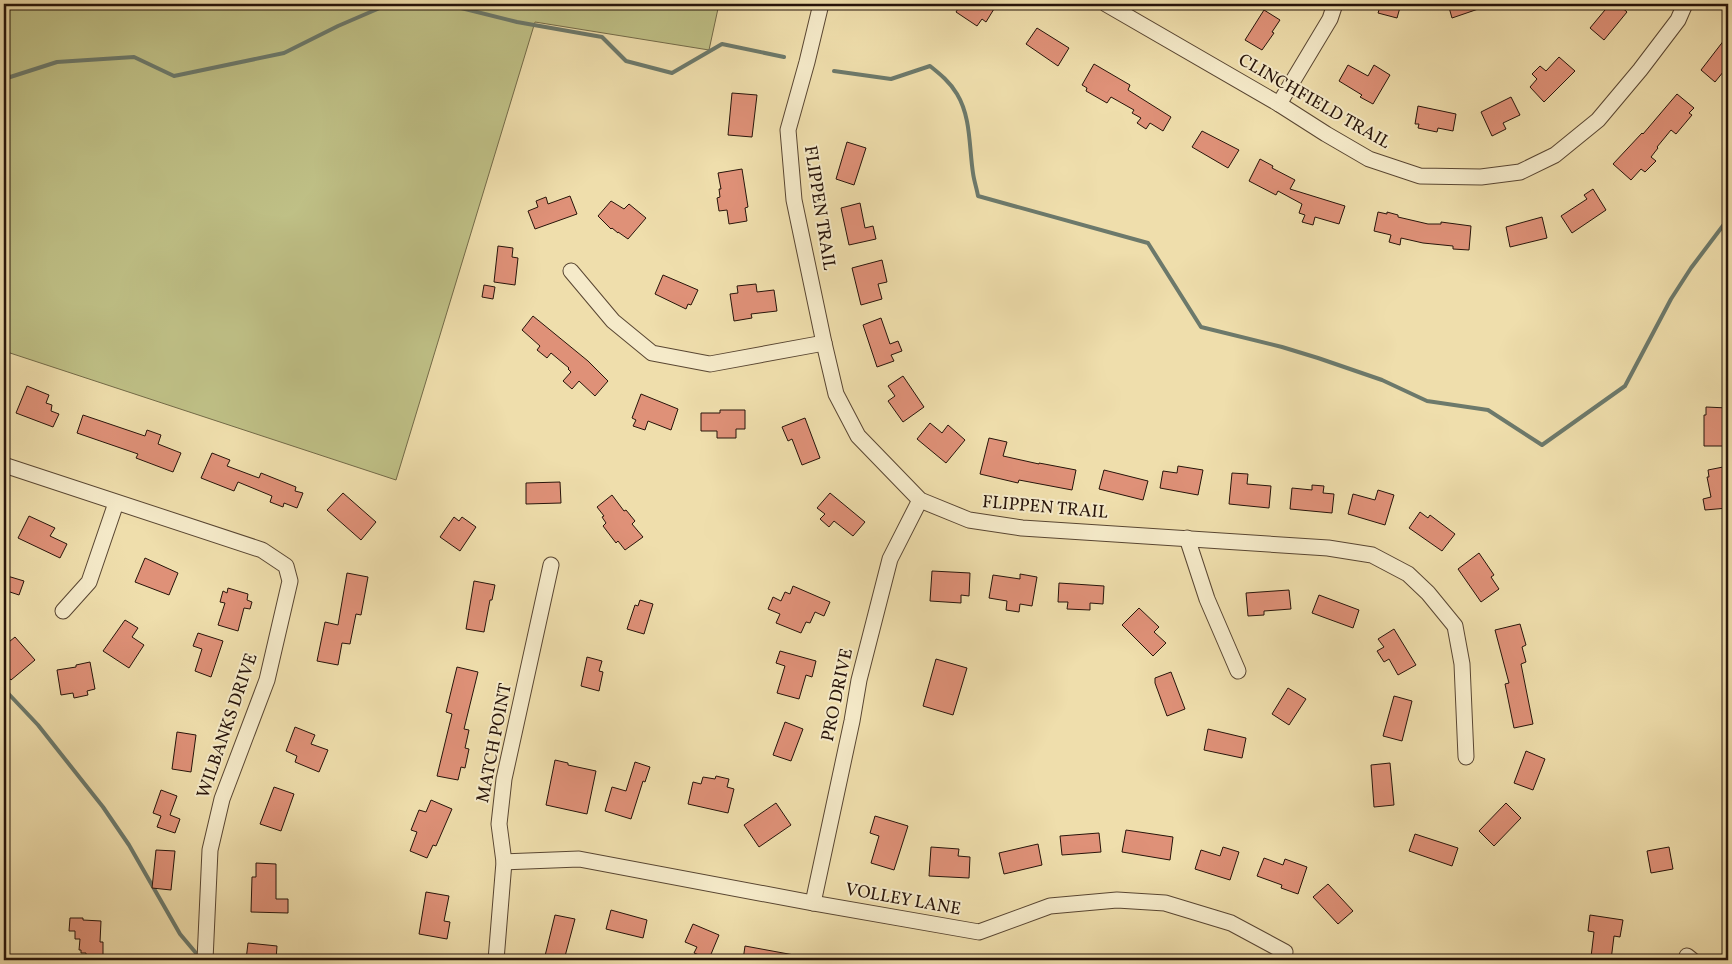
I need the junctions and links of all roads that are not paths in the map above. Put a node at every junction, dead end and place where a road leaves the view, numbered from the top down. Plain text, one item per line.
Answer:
1 (821, 4) edge
2 (1106, 4) edge
3 (1335, 4) edge
4 (1685, 4) edge
5 (1279, 104) junction
6 (571, 271) dead end
7 (824, 343) junction
8 (4, 465) edge
9 (920, 500) junction
10 (116, 503) junction
11 (1187, 538) junction
12 (551, 565) dead end
13 (63, 611) dead end
14 (1238, 671) dead end
15 (1466, 757) dead end
16 (504, 862) junction
17 (813, 903) junction
18 (1285, 952) dead end
19 (206, 960) edge
20 (496, 960) edge

1 - 7 street, FLIPPEN TRAIL
2 - 5 street, CLINCHFIELD TRAIL
3 - 5 street
4 - 5 street, CLINCHFIELD TRAIL
6 - 7 street
7 - 9 street, FLIPPEN TRAIL
8 - 10 street, WILBANKS DRIVE
9 - 11 street, FLIPPEN TRAIL
9 - 17 street, PRO DRIVE
10 - 13 street
10 - 19 street, WILBANKS DRIVE
11 - 14 street
11 - 15 street, FLIPPEN TRAIL
12 - 16 street, MATCH POINT
16 - 17 street, VOLLEY LANE
16 - 20 street, MATCH POINT
17 - 18 street, VOLLEY LANE

